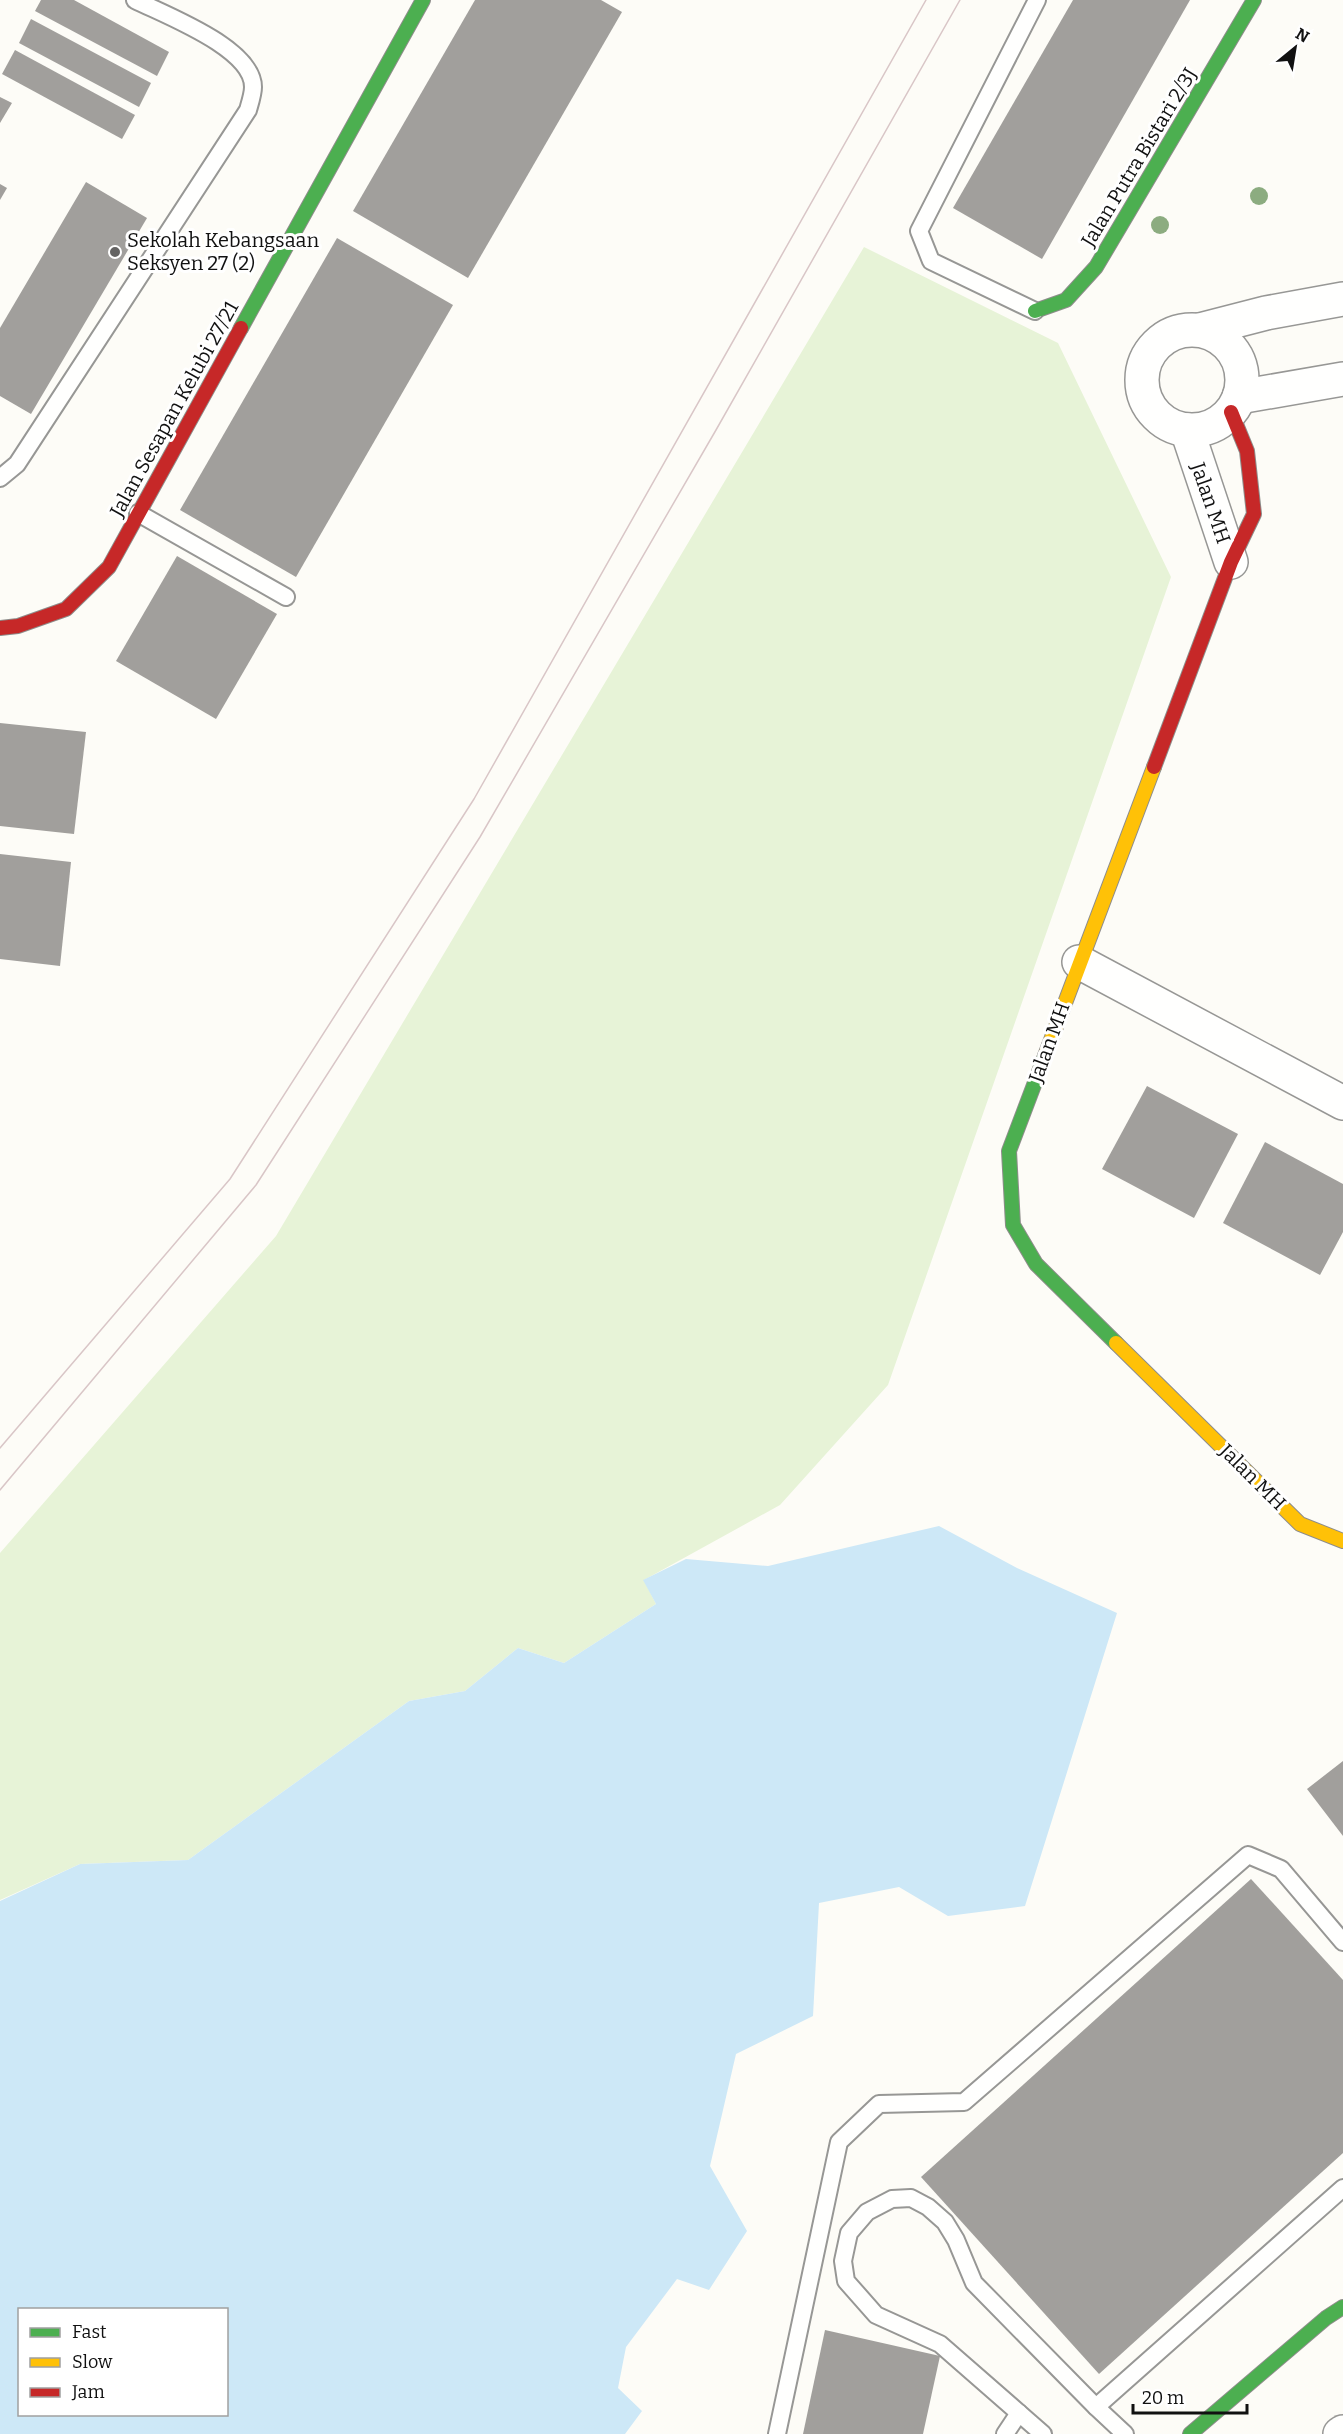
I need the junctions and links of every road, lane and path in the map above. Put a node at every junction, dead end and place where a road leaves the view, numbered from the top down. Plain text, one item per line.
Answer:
1 (135, 0) edge
2 (423, 0) edge
3 (1037, 0) edge
4 (1254, 0) edge
5 (1343, 299) edge
6 (1035, 311) joint
7 (1200, 330) junction
8 (1343, 379) edge
9 (1235, 405) junction
10 (1187, 430) junction
11 (0, 478) edge
12 (138, 513) junction
13 (1231, 562) junction
14 (286, 597) dead end
15 (0, 628) edge
16 (1079, 962) junction
17 (1343, 1103) edge
18 (1343, 1541) edge
19 (1343, 1942) edge
20 (1343, 2188) edge
21 (1343, 2307) edge
22 (1096, 2406) junction
23 (1019, 2413) junction
24 (777, 2434) edge
25 (1005, 2434) edge
26 (1043, 2434) edge
27 (1125, 2434) edge
28 (1190, 2434) edge

1 - 11 lane
2 - 12 street, Jalan Sesapan Kelubi 27/21
3 - 6 lane
4 - 6 street, Jalan Putra Bistari 2/3J
5 - 7 street
7 - 9 street
7 - 10 street
8 - 9 street
9 - 10 street
9 - 13 street
10 - 13 street, Jalan MH
12 - 14 lane
12 - 15 street, Jalan Sesapan Kelubi 27/21
13 - 16 street, Jalan MH
16 - 17 street
16 - 18 street, Jalan MH
19 - 24 lane
20 - 22 lane
21 - 28 street
22 - 23 lane
22 - 27 lane
23 - 25 lane
23 - 26 lane

